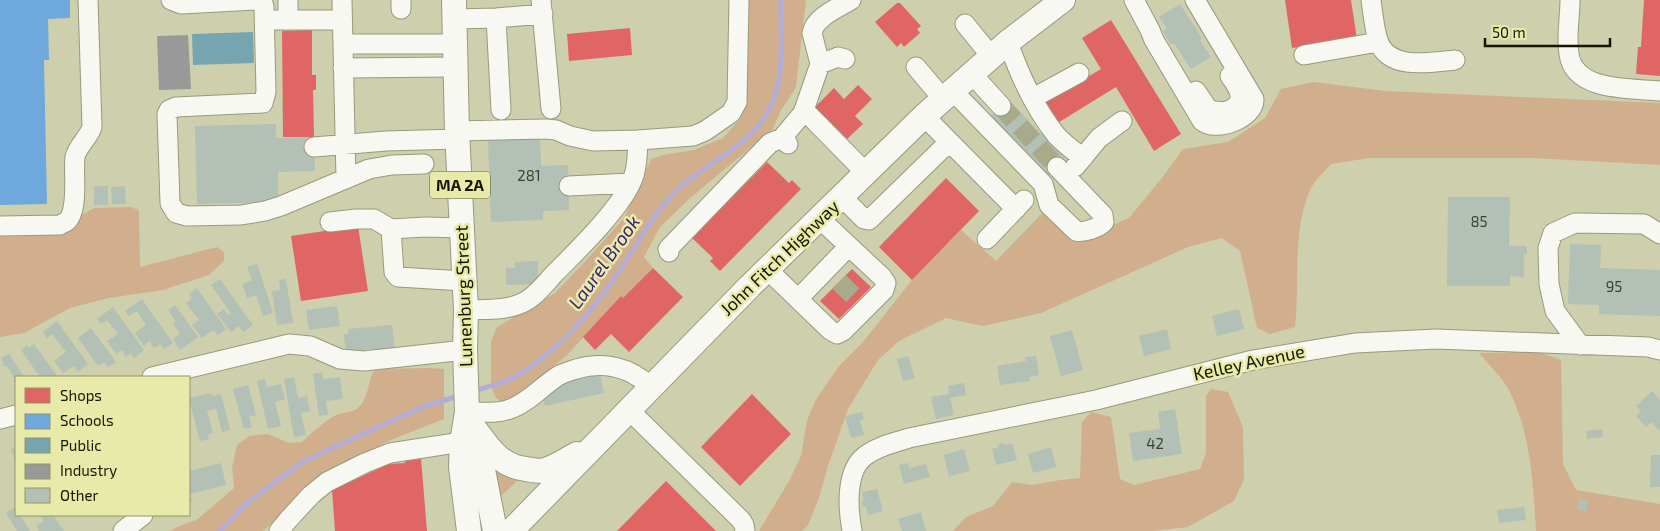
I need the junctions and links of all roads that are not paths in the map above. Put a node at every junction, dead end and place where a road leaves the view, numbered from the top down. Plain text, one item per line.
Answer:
1 (88, 0) edge
2 (171, 0) edge
3 (288, 0) edge
4 (342, 0) edge
5 (739, 0) edge
6 (851, 0) edge
7 (1063, 0) edge
8 (1194, 0) edge
9 (1371, 0) edge
10 (1570, 0) edge
11 (224, 1) edge
12 (244, 1) edge
13 (542, 7) edge
14 (1138, 7) edge
15 (454, 10) edge
16 (496, 18) junction
17 (265, 20) junction
18 (288, 20) junction
19 (342, 20) junction
20 (965, 24) dead end
21 (1378, 42) junction
22 (343, 44) junction
23 (1000, 49) junction
24 (456, 55) junction
25 (1304, 55) dead end
26 (845, 59) dead end
27 (1455, 60) dead end
28 (820, 64) junction
29 (916, 67) dead end
30 (343, 68) junction
31 (1079, 73) dead end
32 (971, 74) junction
33 (1660, 91) edge
34 (948, 94) junction
35 (1033, 98) junction
36 (1001, 106) tunnel mouth
37 (552, 109) dead end
38 (501, 110) dead end
39 (804, 110) junction
40 (924, 116) junction
41 (1122, 121) dead end
42 (458, 135) junction
43 (638, 140) junction
44 (948, 142) junction
45 (345, 145) junction
46 (314, 147) dead end
47 (1083, 158) junction
48 (424, 164) dead end
49 (866, 173) junction
50 (346, 179) junction
51 (631, 183) junction
52 (569, 186) dead end
53 (842, 197) junction
54 (820, 219) junction
55 (330, 222) dead end
56 (0, 226) edge
57 (462, 228) junction
58 (391, 229) junction
59 (1660, 234) edge
60 (986, 239) dead end
61 (849, 246) junction
62 (669, 252) dead end
63 (768, 270) junction
64 (464, 281) junction
65 (798, 299) junction
66 (466, 310) junction
67 (1580, 345) junction
68 (1660, 350) edge
69 (465, 360) junction
70 (156, 376) edge
71 (652, 387) junction
72 (629, 410) junction
73 (15, 415) edge
74 (0, 420) edge
75 (468, 428) junction
76 (596, 444) junction
77 (142, 516) edge
78 (123, 531) edge
79 (280, 531) edge
80 (469, 531) edge
81 (495, 531) edge
82 (511, 531) edge
83 (745, 531) edge
84 (852, 531) edge

1 - 56 street
2 - 11 street
3 - 18 street
4 - 19 street
5 - 43 street
6 - 28 street
7 - 23 main road, John Fitch Highway
8 - 14 street
9 - 21 street
10 - 33 street
11 - 12 street
12 - 17 street
13 - 16 street
13 - 37 street
15 - 16 street
15 - 24 main road, Lunenburg Street / MA 2A
16 - 38 street
17 - 18 street
17 - 50 street
18 - 19 street
19 - 22 street
20 - 23 street
21 - 25 street
21 - 27 street
22 - 24 street
22 - 30 street
23 - 32 main road, John Fitch Highway
23 - 35 street
24 - 30 street
24 - 42 main road, Lunenburg Street / MA 2A
26 - 28 street
28 - 39 street
29 - 34 street
30 - 45 street
31 - 35 street
32 - 34 main road, John Fitch Highway
32 - 36 street
34 - 40 main road, John Fitch Highway
34 - 47 street
35 - 47 street
39 - 49 street
39 - 62 street
40 - 44 street
40 - 49 main road, John Fitch Highway
41 - 47 street
42 - 43 street
42 - 45 street
42 - 57 main road, Lunenburg Street / MA 2A
43 - 51 street
44 - 53 street
44 - 60 street
45 - 46 street
45 - 50 street
48 - 50 street
49 - 53 main road, John Fitch Highway
51 - 52 street
51 - 66 street
53 - 54 main road, John Fitch Highway
54 - 61 street
54 - 63 main road, John Fitch Highway
55 - 58 street
57 - 58 street
57 - 64 main road, Lunenburg Street / MA 2A
58 - 64 street
59 - 67 street
61 - 65 street
61 - 65 street
63 - 65 street
63 - 71 main road, John Fitch Highway
64 - 66 main road, Lunenburg Street / MA 2A
66 - 69 main road, Lunenburg Street / MA 2A
67 - 68 street, Kelley Avenue
67 - 84 street, Kelley Avenue
69 - 70 street
69 - 75 main road, Lunenburg Street / MA 2A
71 - 72 main road, John Fitch Highway
71 - 75 street
72 - 76 main road, John Fitch Highway
72 - 83 street
73 - 74 street
75 - 76 main road
75 - 79 street
75 - 80 main road, Lunenburg Street / MA 2A
75 - 81 main road, Lunenburg Street / MA 2A
76 - 82 main road, John Fitch Highway
77 - 78 street

